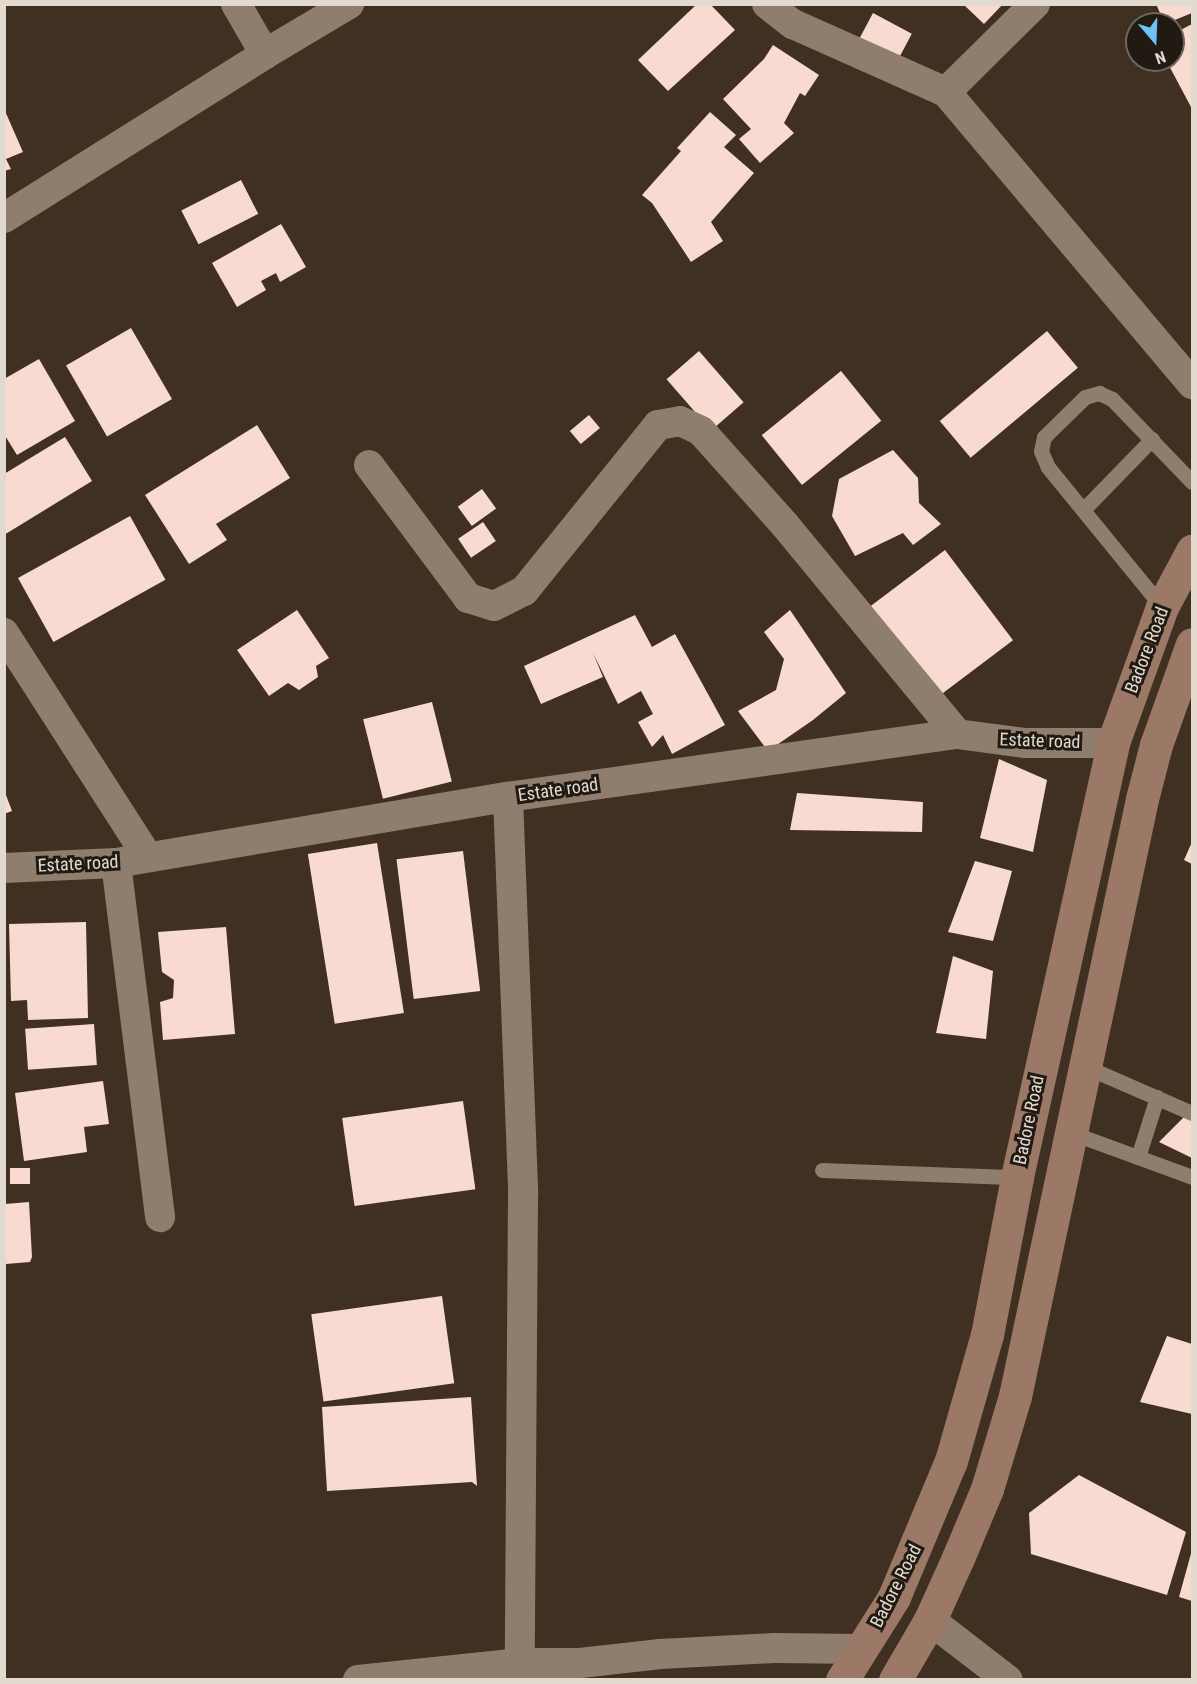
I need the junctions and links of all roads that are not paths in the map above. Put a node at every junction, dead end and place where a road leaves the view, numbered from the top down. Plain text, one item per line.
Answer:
1 (236, 4) edge
2 (349, 4) edge
3 (767, 4) edge
4 (1035, 4) edge
5 (265, 54) junction
6 (946, 92) junction
7 (4, 218) edge
8 (1192, 384) edge
9 (1152, 439) junction
10 (369, 465) dead end
11 (1192, 482) edge
12 (1083, 510) junction
13 (1192, 551) edge
14 (1162, 607) junction
15 (4, 633) edge
16 (1192, 644) edge
17 (957, 734) junction
18 (1113, 743) junction
19 (508, 797) junction
20 (148, 858) junction
21 (116, 863) junction
22 (4, 868) edge
23 (1084, 1066) junction
24 (1157, 1097) junction
25 (1192, 1113) edge
26 (1072, 1133) junction
27 (1138, 1157) junction
28 (822, 1170) dead end
29 (1017, 1177) junction
30 (1192, 1177) edge
31 (160, 1217) dead end
32 (923, 1530) junction
33 (958, 1557) junction
34 (930, 1620) junction
35 (863, 1649) junction
36 (520, 1663) junction
37 (358, 1680) edge
38 (842, 1680) edge
39 (895, 1680) edge
40 (1008, 1680) edge

1 - 5 street
2 - 5 street
3 - 6 street
4 - 6 street
5 - 7 street
6 - 8 street
9 - 11 lane
9 - 12 lane
9 - 12 lane
10 - 17 street
12 - 14 lane
13 - 14 main road, Badore Road
14 - 18 main road, Badore Road
15 - 20 street
16 - 23 main road
17 - 18 street, Estate road
17 - 19 street, Estate road
18 - 29 main road, Badore Road
19 - 20 street, Estate road
19 - 36 street
20 - 21 street, Estate road
21 - 22 street, Estate road
21 - 31 street
23 - 24 lane
23 - 26 main road
24 - 25 lane
24 - 27 lane
26 - 27 lane
26 - 33 main road
27 - 30 lane
28 - 29 lane
29 - 32 main road, Badore Road
32 - 33 main road
32 - 35 main road, Badore Road
33 - 34 main road
34 - 39 main road
34 - 40 street
35 - 36 street
35 - 38 main road, Badore Road
36 - 37 street

